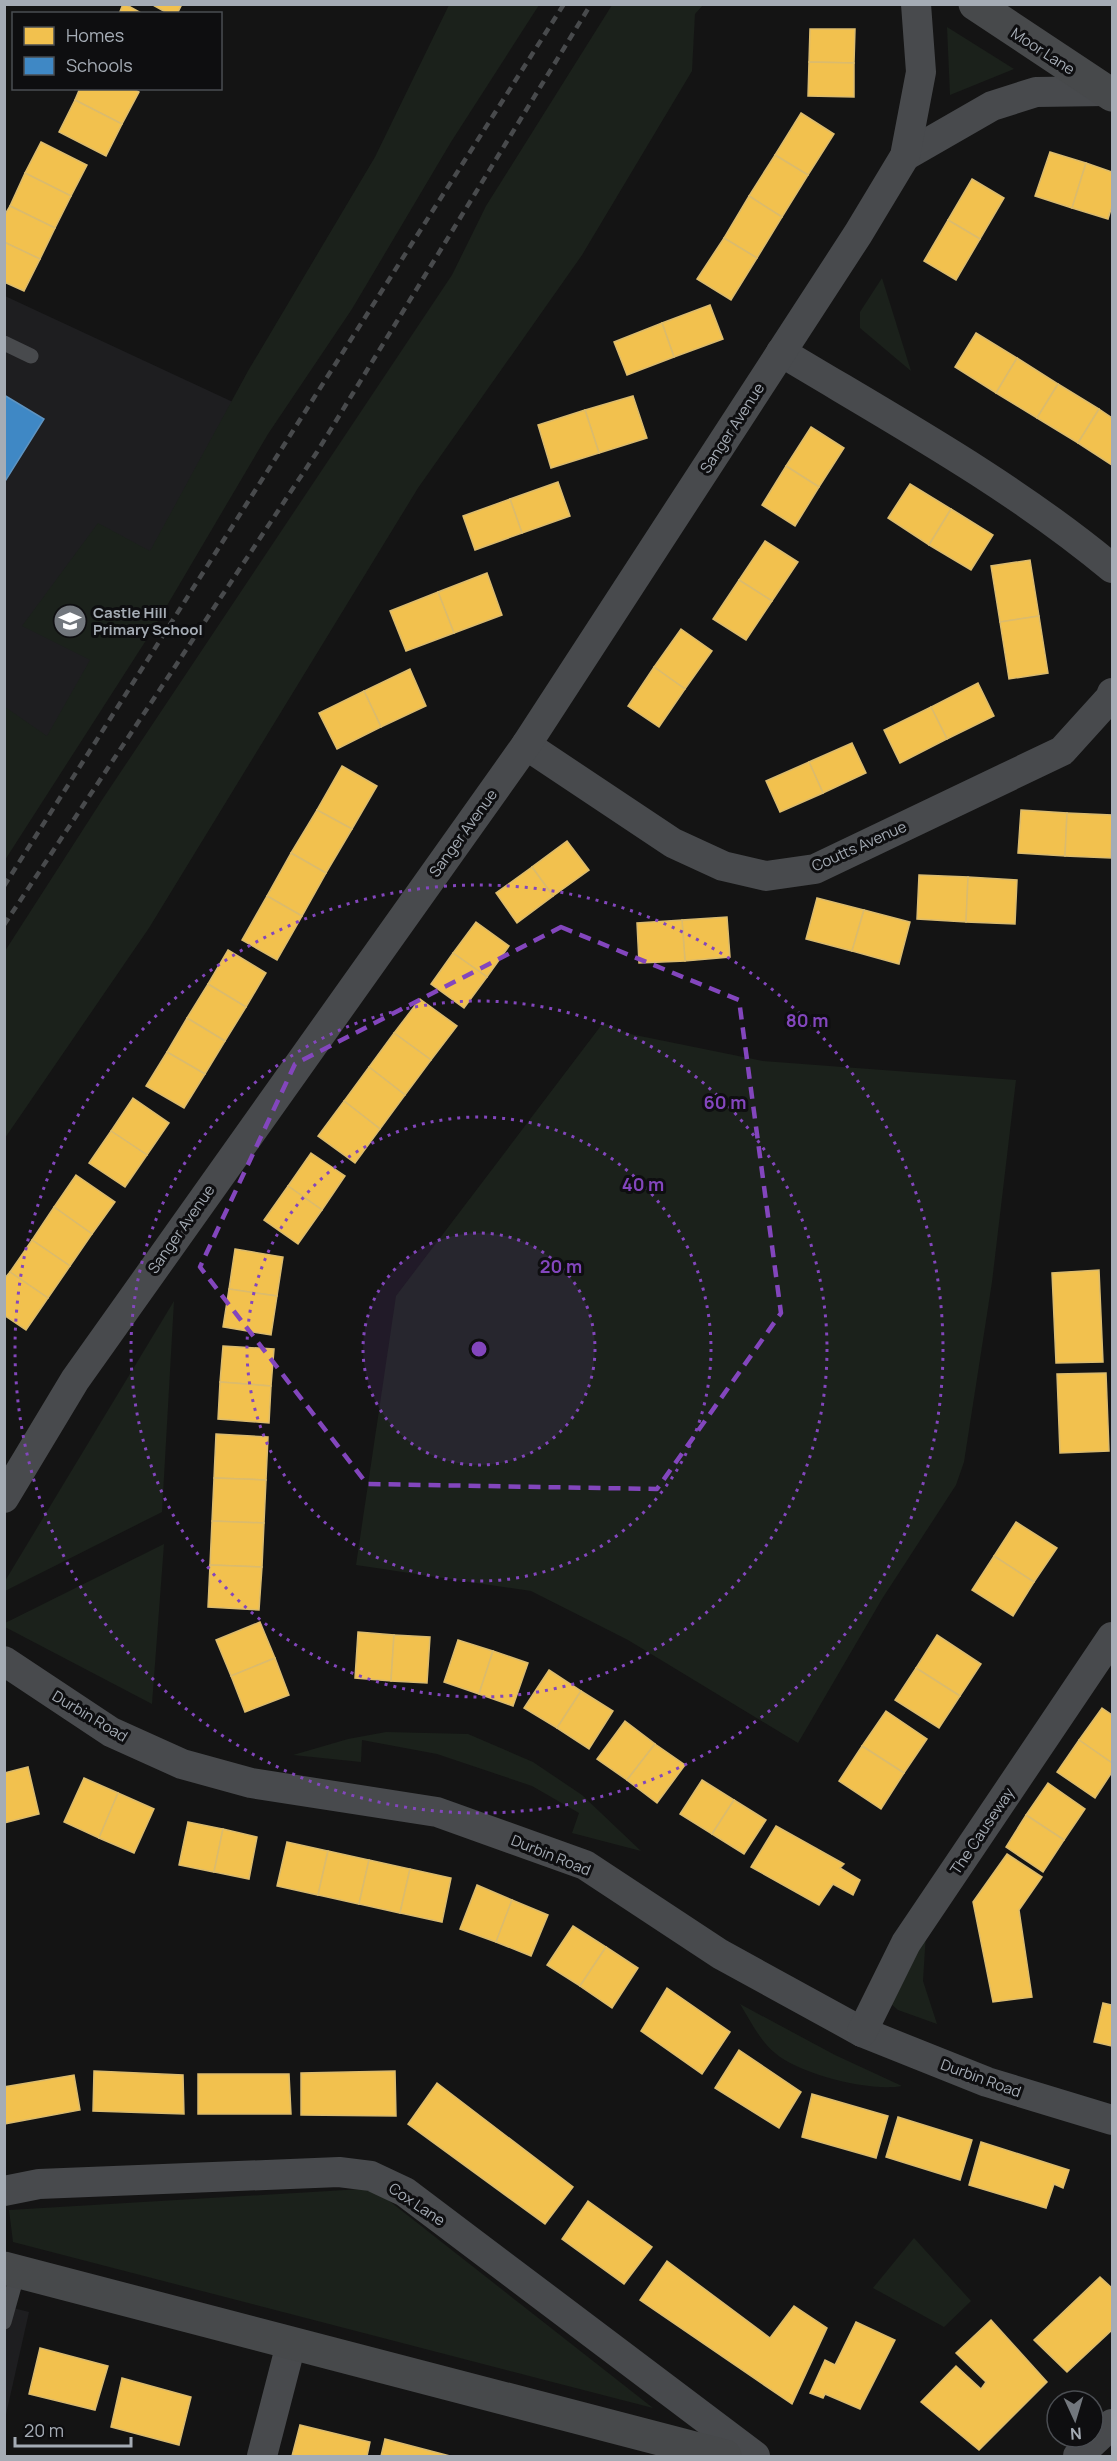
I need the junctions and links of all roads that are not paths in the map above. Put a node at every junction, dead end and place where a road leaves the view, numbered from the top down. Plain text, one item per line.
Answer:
1 (916, 4) edge
2 (991, 10) edge
3 (1109, 93) edge
4 (905, 156) junction
5 (4, 343) edge
6 (781, 352) junction
7 (31, 356) dead end
8 (1113, 568) edge
9 (1113, 693) edge
10 (526, 745) junction
11 (4, 1498) edge
12 (1113, 1637) edge
13 (4, 1662) edge
14 (862, 2032) junction
15 (1113, 2120) edge
16 (4, 2191) edge
17 (11, 2270) edge
18 (4, 2322) edge
19 (291, 2344) junction
20 (1113, 2424) edge
21 (262, 2457) edge
22 (725, 2457) edge
23 (755, 2457) edge
24 (1078, 2457) edge

1 - 4 street, Sanger Avenue
2 - 3 street, Moor Lane
3 - 4 street, Sanger Avenue
4 - 6 street, Sanger Avenue
5 - 7 lane
6 - 8 street
6 - 10 street, Sanger Avenue
9 - 10 street, Coutts Avenue
10 - 11 street, Sanger Avenue
12 - 14 street, The Causeway
13 - 14 street, Durbin Road
14 - 15 street, Durbin Road
16 - 23 street, Cox Lane
17 - 18 lane
17 - 19 street
19 - 21 street
19 - 22 street
20 - 24 street

